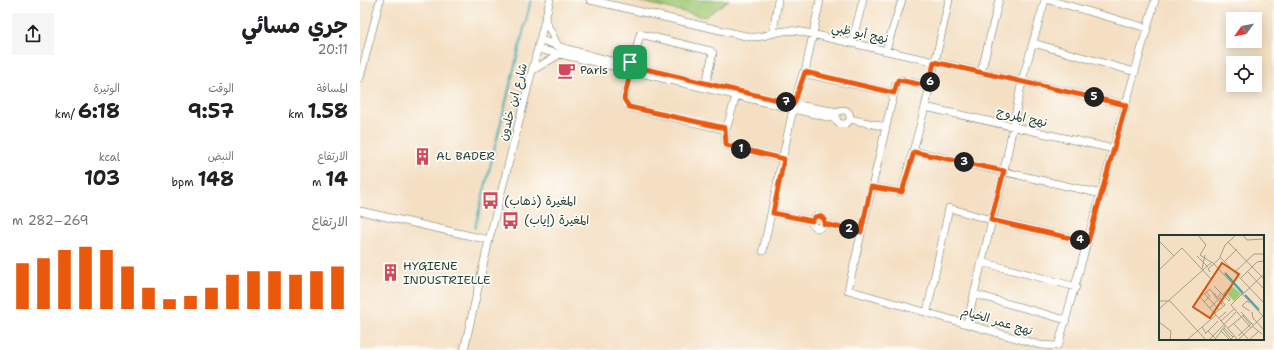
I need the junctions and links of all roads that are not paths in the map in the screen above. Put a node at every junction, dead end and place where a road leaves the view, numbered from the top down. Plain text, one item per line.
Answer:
1 (380, 0) edge
2 (550, 0) edge
3 (590, 0) edge
4 (778, 0) edge
5 (820, 0) edge
6 (863, 0) edge
7 (902, 0) edge
8 (949, 0) edge
9 (998, 0) edge
10 (1046, 0) edge
11 (1049, 0) edge
12 (1155, 0) edge
13 (545, 20) junction
14 (1147, 28) junction
15 (773, 33) junction
16 (812, 34) junction
17 (540, 40) junction
18 (852, 42) junction
19 (1033, 43) junction
20 (558, 46) junction
21 (538, 49) junction
22 (886, 50) junction
23 (560, 54) junction
24 (934, 62) junction
25 (631, 68) junction
26 (533, 70) junction
27 (805, 72) junction
28 (1135, 72) junction
29 (981, 73) junction
30 (360, 78) edge
31 (1022, 82) junction
32 (706, 86) junction
33 (929, 86) junction
34 (894, 93) junction
35 (736, 96) junction
36 (1126, 105) junction
37 (794, 107) junction
38 (925, 107) junction
39 (837, 115) junction
40 (850, 119) junction
41 (1012, 126) junction
42 (886, 127) junction
43 (725, 128) junction
44 (1114, 149) junction
45 (914, 152) junction
46 (784, 159) junction
47 (1004, 171) junction
48 (871, 187) junction
49 (1102, 194) junction
50 (360, 210) edge
51 (773, 213) junction
52 (991, 220) junction
53 (861, 232) junction
54 (489, 240) junction
55 (1088, 242) junction
56 (763, 251) dead end
57 (982, 262) junction
58 (1076, 287) junction
59 (974, 294) junction
60 (926, 312) junction
61 (1066, 320) junction
62 (967, 323) junction
63 (464, 350) edge

1 - 30 street
2 - 13 street, شارع ابن خلدون
3 - 15 street, نهج أبو ظبي
4 - 15 street
5 - 16 street
6 - 18 street
7 - 22 street
8 - 24 street
9 - 29 street
10 - 19 street
11 - 14 street
12 - 14 street, نهج عمر الخيام
13 - 17 street, شارع ابن خلدون
13 - 20 street
14 - 28 street, نهج عمر الخيام
15 - 16 street, نهج أبو ظبي
16 - 18 street, نهج أبو ظبي
16 - 27 street
17 - 20 street
17 - 21 street, شارع ابن خلدون
18 - 22 street, نهج أبو ظبي
19 - 28 street
19 - 31 street
20 - 25 street
21 - 23 street
21 - 26 street, شارع ابن خلدون
22 - 24 street, نهج أبو ظبي
23 - 25 street
23 - 26 street
24 - 29 street, نهج أبو ظبي
24 - 33 street
25 - 32 street
25 - 32 street
25 - 43 street
26 - 54 street, شارع ابن خلدون
27 - 34 street
27 - 37 street
28 - 36 street, نهج عمر الخيام
29 - 31 street, نهج أبو ظبي
31 - 36 street, نهج أبو ظبي
31 - 41 street
32 - 35 street
32 - 37 street
33 - 34 street
33 - 38 street
34 - 42 street
35 - 37 street
35 - 43 street
36 - 44 street, نهج عمر الخيام
37 - 39 street
37 - 46 street
38 - 41 street, نهج المروج
38 - 45 street
39 - 40 street
39 - 40 street
40 - 42 street
41 - 44 street, نهج المروج
41 - 47 street
42 - 48 street
43 - 46 street
44 - 49 street, نهج عمر الخيام
45 - 47 street
45 - 48 street
46 - 51 street
47 - 49 street
47 - 52 street
48 - 53 street
49 - 55 street, نهج عمر الخيام
50 - 54 street
51 - 53 street
51 - 56 street
52 - 55 street
52 - 57 street
52 - 60 street
53 - 60 street, نهج عمر الخيام
54 - 63 street, شارع ابن خلدون
55 - 58 street, نهج عمر الخيام
57 - 58 street
57 - 59 street
58 - 61 street, نهج عمر الخيام
59 - 61 street
59 - 62 street
60 - 62 street, نهج عمر الخيام
61 - 62 street, نهج عمر الخيام

